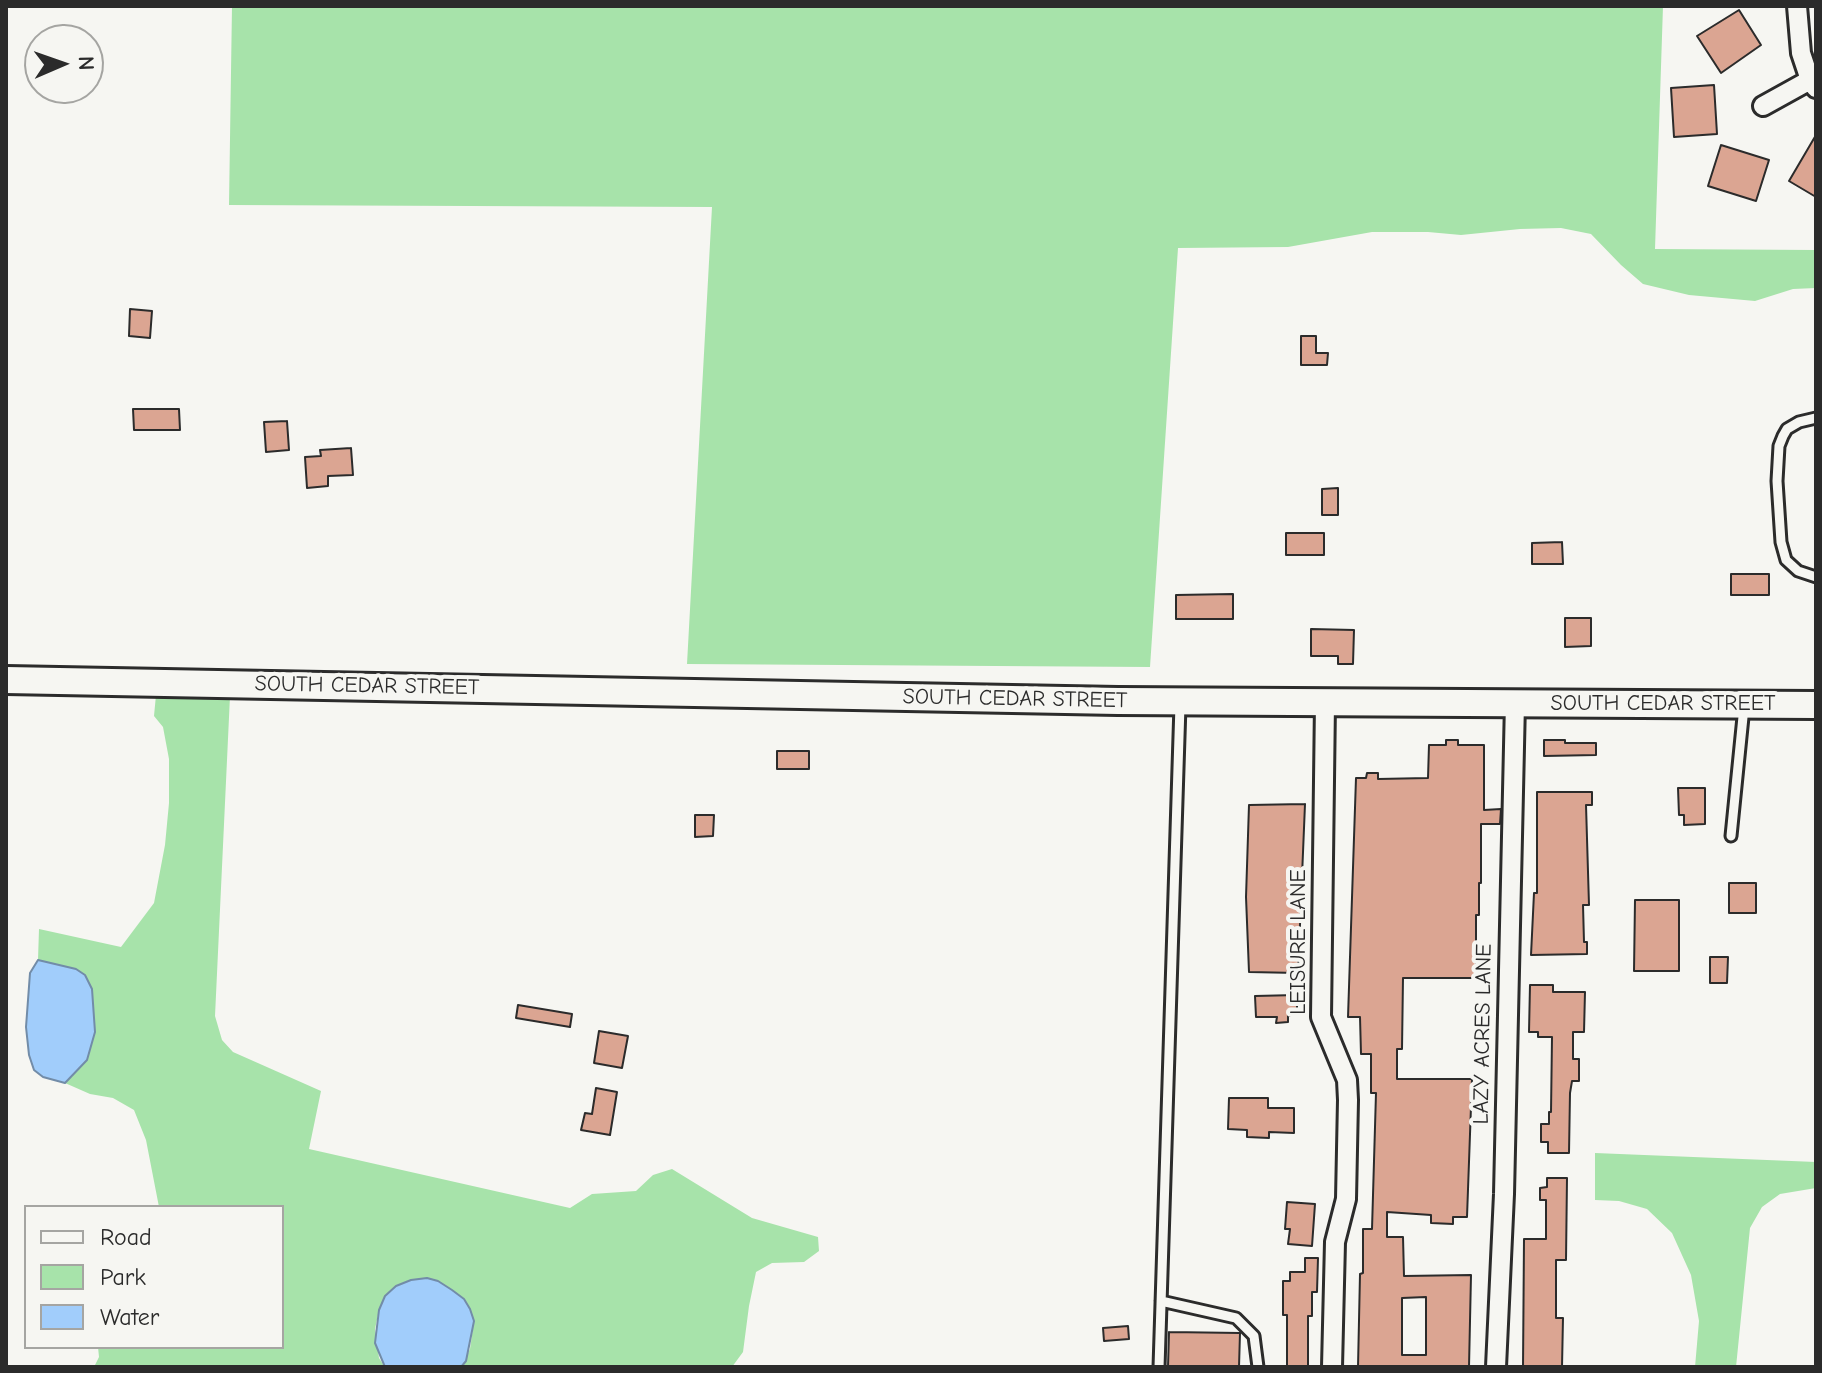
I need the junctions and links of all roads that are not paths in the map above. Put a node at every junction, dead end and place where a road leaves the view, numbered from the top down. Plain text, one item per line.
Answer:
1 (1797, 6) edge
2 (1813, 84) edge
3 (1763, 106) dead end
4 (1816, 418) edge
5 (1816, 577) edge
6 (6, 680) edge
7 (1180, 701) junction
8 (1325, 702) junction
9 (1515, 702) junction
10 (1744, 704) junction
11 (1816, 705) edge
12 (1731, 836) dead end
13 (1161, 1301) junction
14 (1159, 1367) edge
15 (1258, 1367) edge
16 (1332, 1367) edge
17 (1496, 1367) edge

1 - 2 street
2 - 3 street
4 - 5 lane
6 - 7 main road, SOUTH CEDAR STREET
7 - 8 main road, SOUTH CEDAR STREET
7 - 13 lane
8 - 9 main road, SOUTH CEDAR STREET
8 - 16 street, LEISURE LANE
9 - 10 main road, SOUTH CEDAR STREET
9 - 17 street, LAZY ACRES LANE
10 - 11 main road, SOUTH CEDAR STREET
10 - 12 lane
13 - 14 lane
13 - 15 lane

